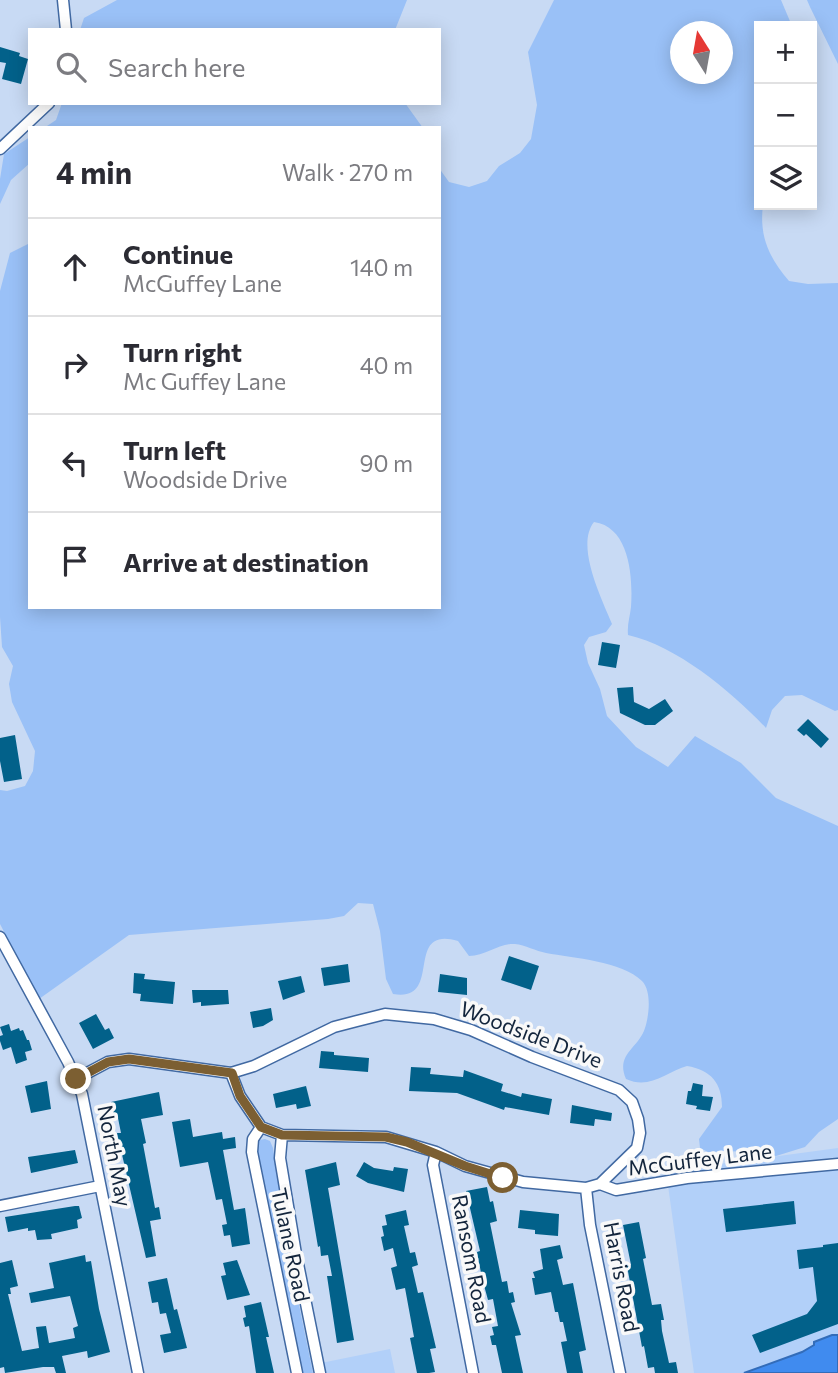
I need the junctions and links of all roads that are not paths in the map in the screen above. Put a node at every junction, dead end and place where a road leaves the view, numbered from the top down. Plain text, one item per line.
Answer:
1 (63, 0) edge
2 (66, 28) edge
3 (47, 105) edge
4 (0, 149) edge
5 (0, 937) edge
6 (232, 1073) junction
7 (76, 1079) junction
8 (261, 1127) junction
9 (282, 1135) junction
10 (436, 1152) junction
11 (838, 1164) edge
12 (600, 1184) junction
13 (100, 1185) junction
14 (586, 1188) junction
15 (0, 1206) edge
16 (138, 1373) edge
17 (297, 1373) edge
18 (320, 1373) edge
19 (473, 1373) edge
20 (620, 1373) edge

1 - 2 street
3 - 4 street
5 - 7 street, North May
6 - 7 street, Woodside Drive
6 - 8 street
6 - 12 street, Woodside Drive
7 - 13 street, North May
8 - 9 street, McGuffey Lane
8 - 17 street, Tulane Road
9 - 10 street, McGuffey Lane
9 - 18 street, Tulane Road
10 - 14 street, McGuffey Lane
10 - 19 street, Ransom Road
11 - 12 street, McGuffey Lane
12 - 14 street, McGuffey Lane
13 - 15 street
13 - 16 street, North May
14 - 20 street, Harris Road

